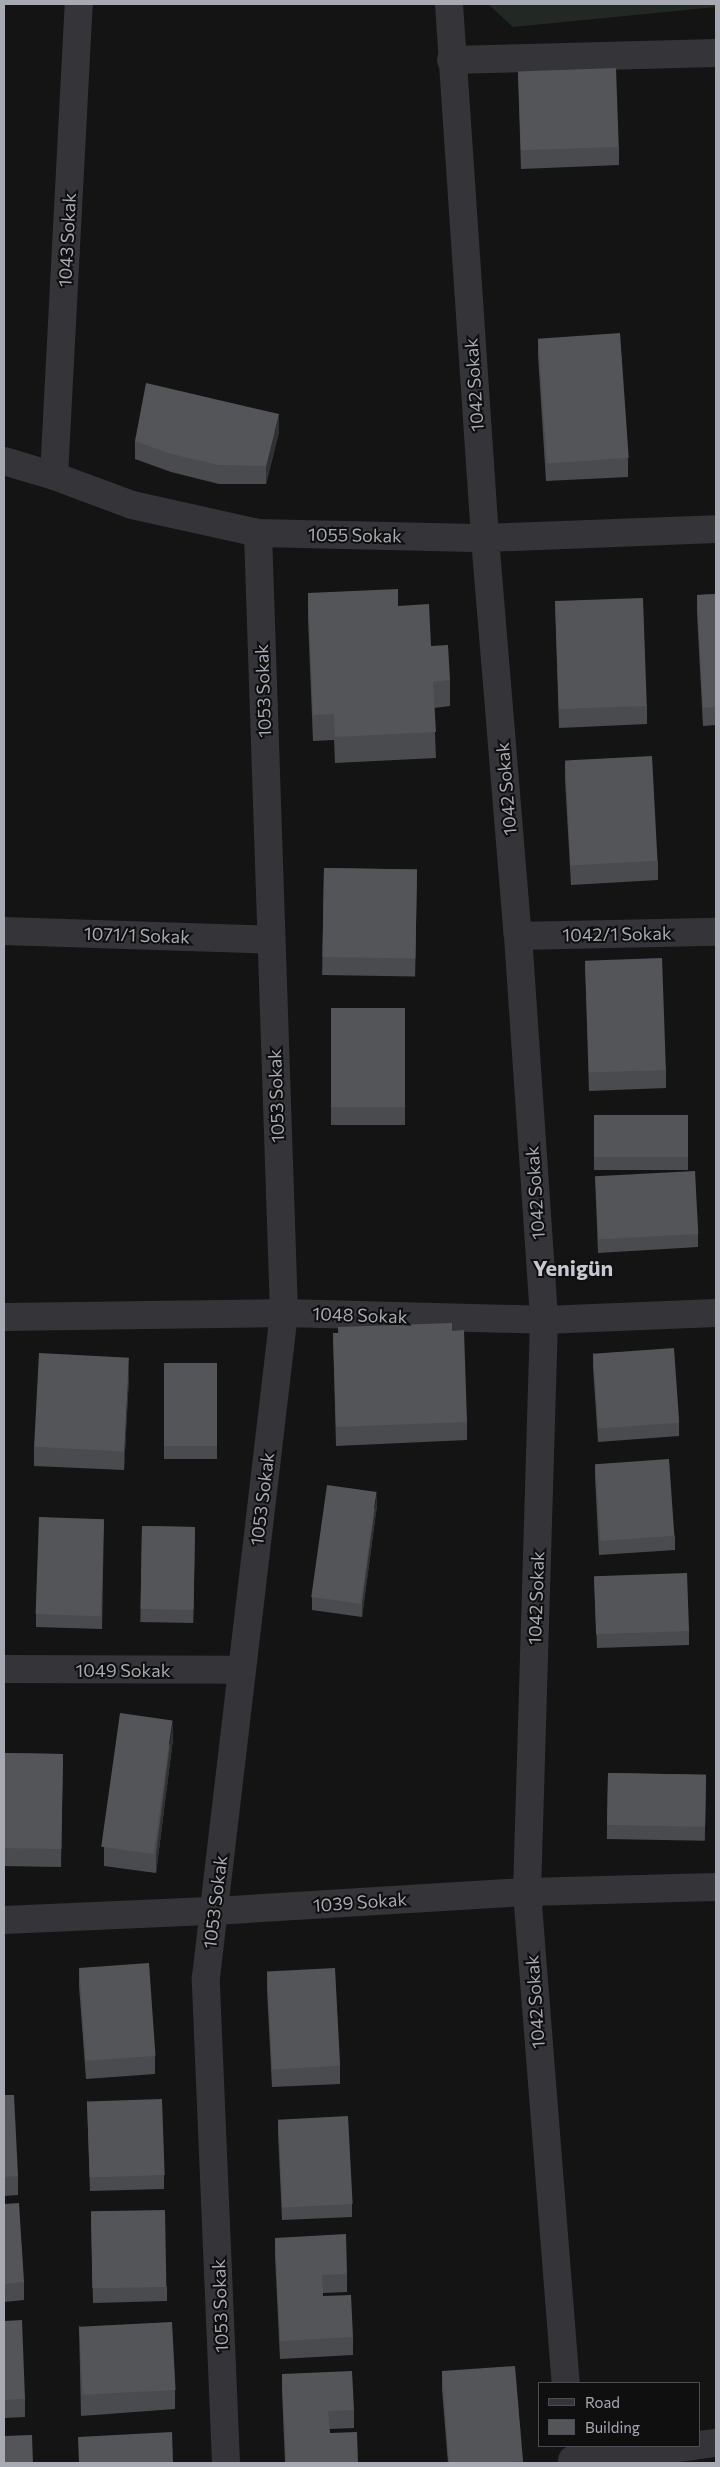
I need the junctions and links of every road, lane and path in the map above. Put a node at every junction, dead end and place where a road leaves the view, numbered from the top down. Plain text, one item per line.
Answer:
1 (79, 4) edge
2 (448, 4) edge
3 (716, 53) edge
4 (451, 60) junction
5 (4, 460) edge
6 (54, 476) junction
7 (716, 529) edge
8 (258, 533) junction
9 (485, 538) junction
10 (4, 931) edge
11 (716, 932) edge
12 (518, 936) junction
13 (271, 940) junction
14 (284, 1313) junction
15 (716, 1313) edge
16 (4, 1317) edge
17 (544, 1320) junction
18 (4, 1669) edge
19 (242, 1670) junction
20 (716, 1887) edge
21 (526, 1892) junction
22 (214, 1911) junction
23 (4, 1920) edge
24 (566, 2382) edge
25 (716, 2443) edge
26 (700, 2445) edge
27 (682, 2447) edge
28 (572, 2456) edge
29 (226, 2463) edge

1 - 6 street, 1043 Sokak
2 - 4 street, 1042 Sokak
3 - 4 street
4 - 9 street, 1042 Sokak
5 - 6 street, 1055 Sokak
6 - 8 street, 1055 Sokak
7 - 9 street, 1055 Sokak
8 - 9 street, 1055 Sokak
8 - 13 street, 1053 Sokak
9 - 12 street, 1042 Sokak
10 - 13 street, 1071/1 Sokak
11 - 12 street, 1042/1 Sokak
12 - 17 street, 1042 Sokak
13 - 14 street, 1053 Sokak
14 - 16 street, 1048 Sokak
14 - 17 street, 1048 Sokak
14 - 19 street, 1053 Sokak
15 - 17 street, 1048 Sokak
17 - 21 street, 1042 Sokak
18 - 19 street, 1049 Sokak
19 - 22 street, 1053 Sokak
20 - 21 street, 1039 Sokak
21 - 22 street, 1039 Sokak
21 - 24 street, 1042 Sokak
22 - 23 street, 1039 Sokak
22 - 29 street, 1053 Sokak
25 - 26 street
27 - 28 street

